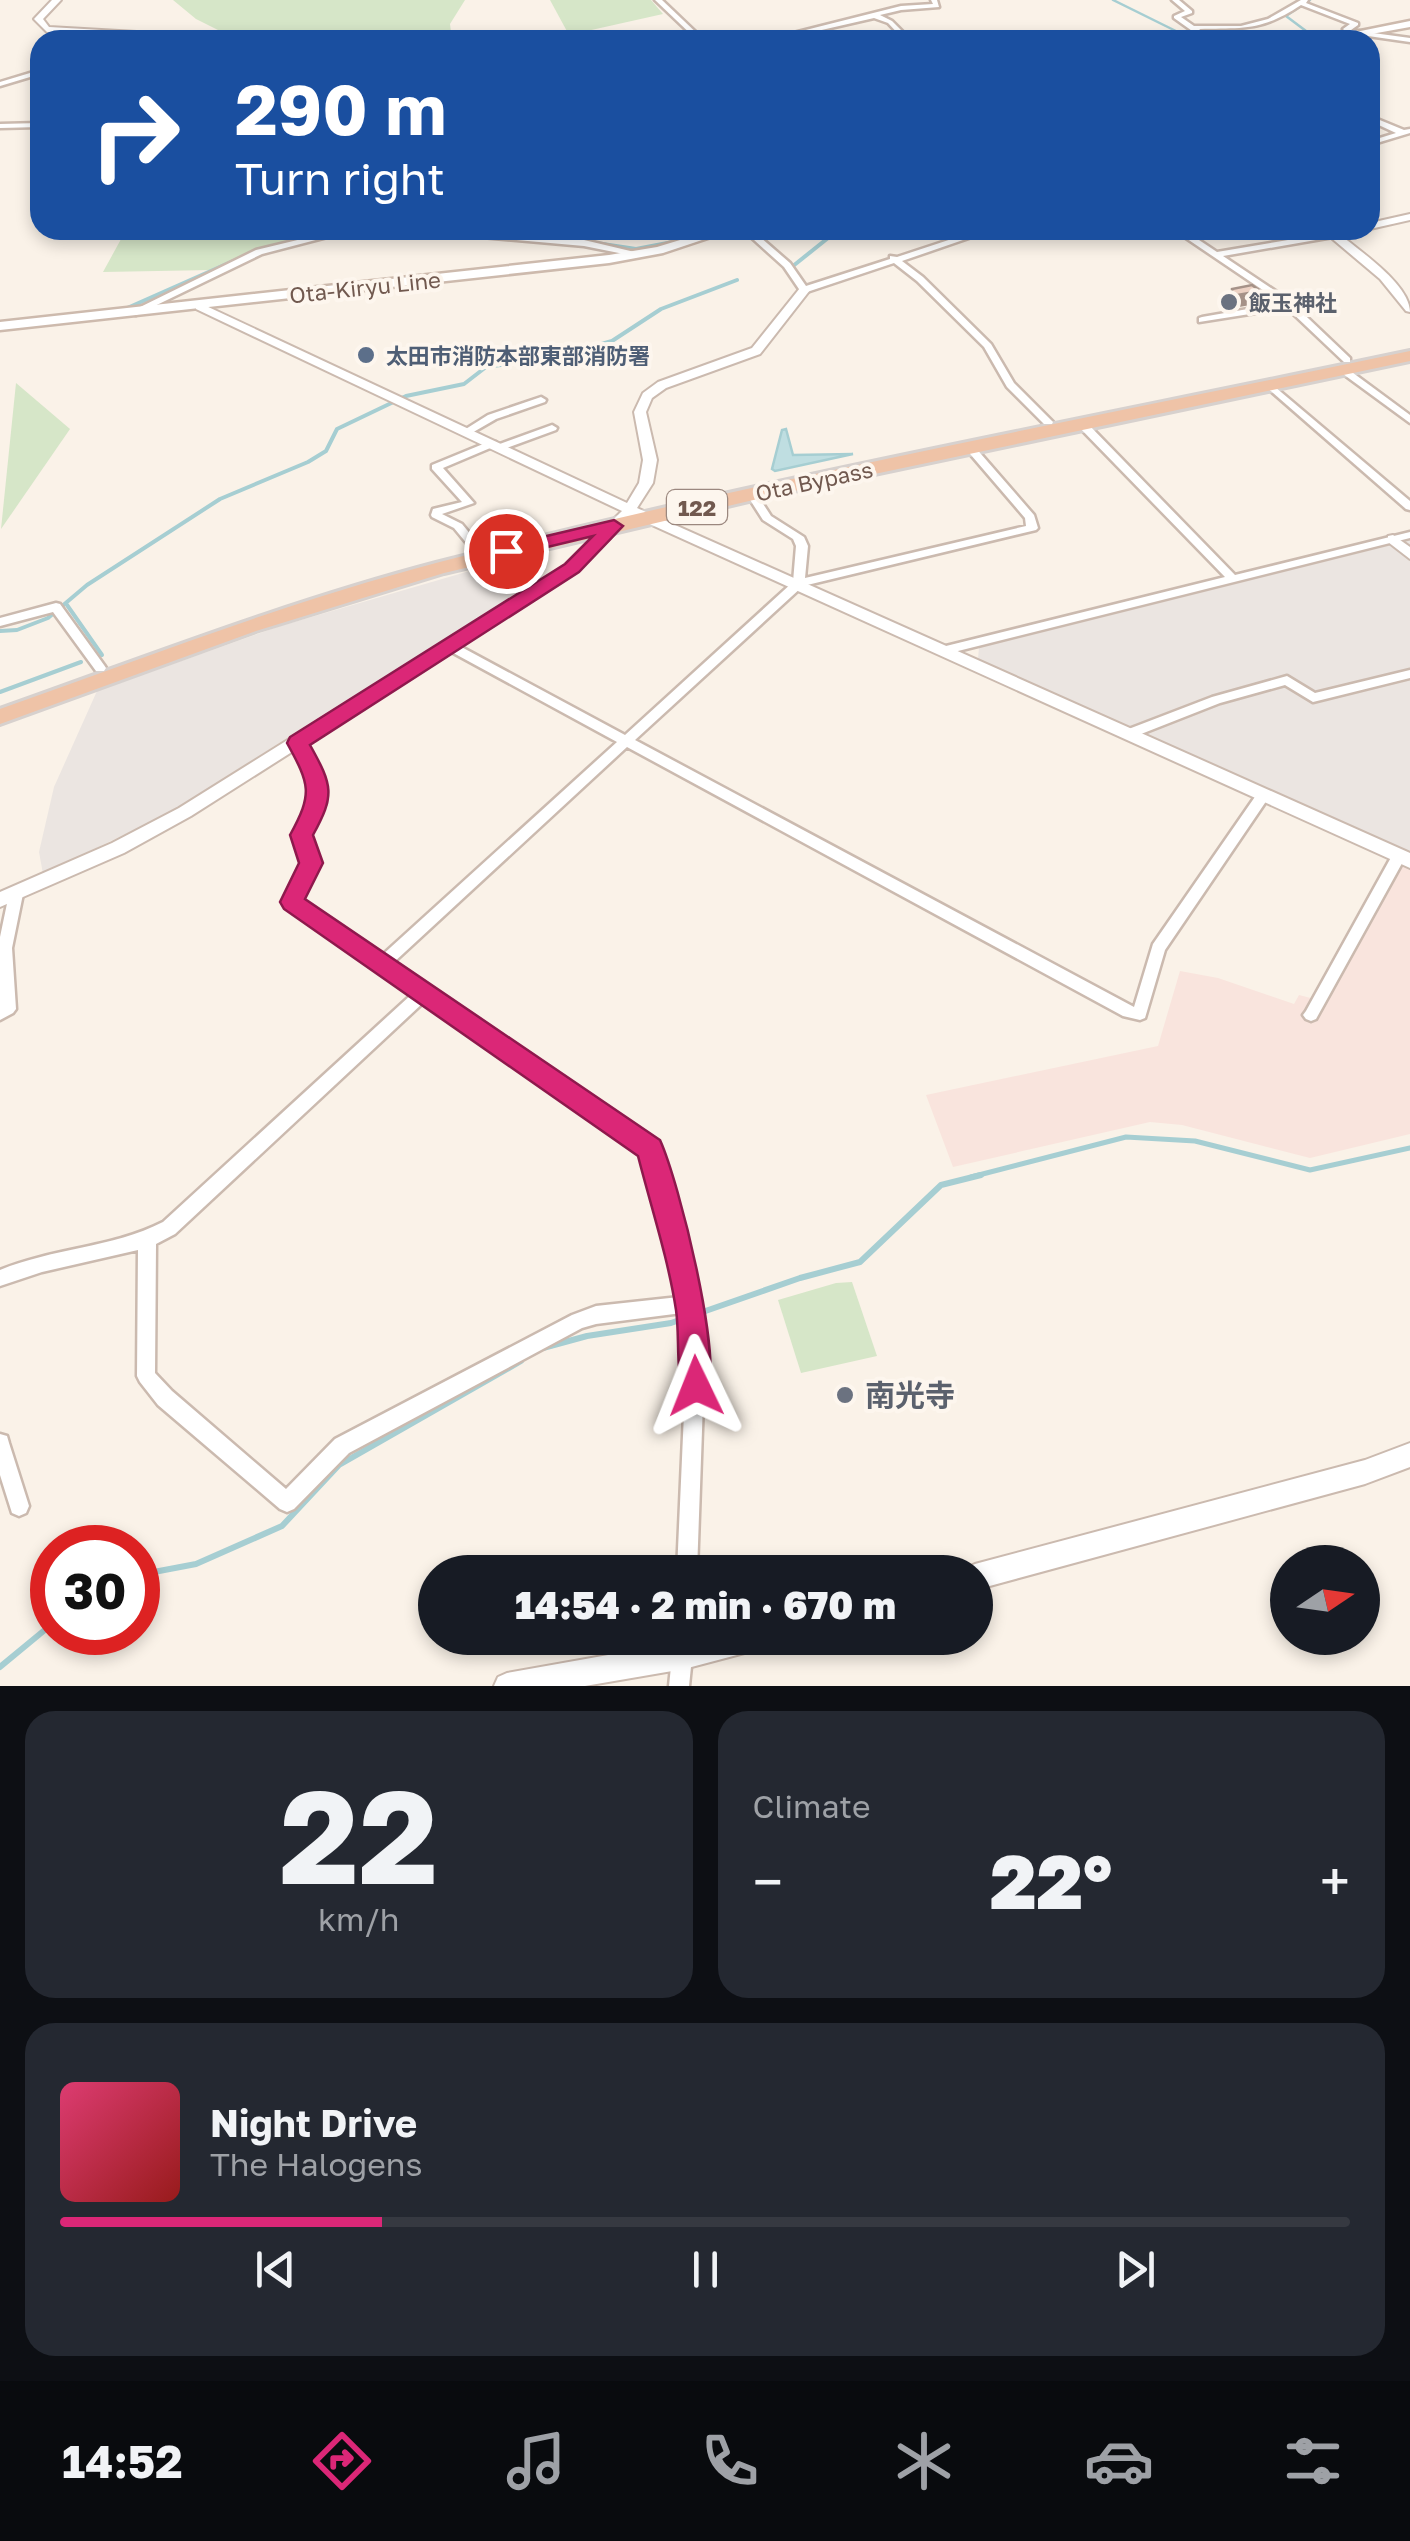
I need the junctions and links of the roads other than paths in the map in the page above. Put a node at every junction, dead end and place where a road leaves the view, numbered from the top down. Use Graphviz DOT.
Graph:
graph roads {
  1 [pos="56,0"];
  2 [pos="658,0"];
  3 [pos="934,0"];
  4 [pos="1175,0"];
  5 [pos="1303,3"];
  6 [pos="874,16"];
  7 [pos="1410,24"];
  8 [pos="1192,28"];
  9 [pos="68,30"];
  10 [pos="690,30"];
  11 [pos="813,30"];
  12 [pos="898,30"];
  13 [pos="1195,30"];
  14 [pos="1348,30"];
  15 [pos="1378,30"];
  16 [pos="1380,37"];
  17 [pos="1410,40"];
  18 [pos="30,75"];
  19 [pos="0,84"];
  20 [pos="1380,122"];
  21 [pos="0,126"];
  22 [pos="30,126"];
  23 [pos="1406,132"];
  24 [pos="1380,140"];
  25 [pos="1410,217"];
  26 [pos="1380,224"];
  27 [pos="309,240"];
  28 [pos="550,240"];
  29 [pos="690,240"];
  30 [pos="758,240"];
  31 [pos="954,240"];
  32 [pos="1192,240"];
  33 [pos="1290,240"];
  34 [pos="1340,240"];
  35 [pos="639,254"];
  36 [pos="1214,255"];
  37 [pos="893,258"];
  38 [pos="804,290"];
  39 [pos="1289,305"];
  40 [pos="200,307"];
  41 [pos="1410,309"];
  42 [pos="133,313"];
  43 [pos="1202,320"];
  44 [pos="0,326"];
  45 [pos="1407,356"];
  46 [pos="1345,364"];
  47 [pos="1268,384"];
  48 [pos="541,400"];
  49 [pos="1410,420"];
  50 [pos="1048,422"];
  51 [pos="1082,424"];
  52 [pos="552,428"];
  53 [pos="466,432"];
  54 [pos="496,446"];
  55 [pos="970,448"];
  56 [pos="752,495"];
  57 [pos="1404,496"];
  58 [pos="1410,507"];
  59 [pos="631,515"];
  60 [pos="1410,535"];
  61 [pos="1393,539"];
  62 [pos="477,549"];
  63 [pos="1410,554"];
  64 [pos="1233,579"];
  65 [pos="799,584"];
  66 [pos="0,622"];
  67 [pos="450,646"];
  68 [pos="946,650"];
  69 [pos="100,668"];
  70 [pos="1410,674"];
  71 [pos="0,704"];
  72 [pos="0,717"];
  73 [pos="1131,733"];
  74 [pos="626,742"];
  75 [pos="298,743"];
  76 [pos="1264,794"];
  77 [pos="1404,858"];
  78 [pos="8,897"];
  79 [pos="382,964"];
  80 [pos="424,994"];
  81 [pos="0,1014"];
  82 [pos="1311,1015"];
  83 [pos="147,1242"];
  84 [pos="0,1278"];
  85 [pos="690,1304"];
  86 [pos="0,1443"];
  87 [pos="1410,1455"];
  88 [pos="19,1506"];
  89 [pos="688,1555"];
  90 [pos="993,1573"];
  91 [pos="648,1655"];
  92 [pos="683,1655"];
  93 [pos="507,1686"];
  94 [pos="679,1686"];
  1 -- 9 [label="street"];
  2 -- 10 [label="street"];
  3 -- 6 [label="street"];
  4 -- 8 [label="street"];
  5 -- 8 [label="street"];
  5 -- 14 [label="street"];
  6 -- 11 [label="street"];
  6 -- 12 [label="street"];
  7 -- 15 [label="main road"];
  8 -- 13 [label="street"];
  16 -- 17 [label="street"];
  18 -- 19 [label="street"];
  20 -- 23 [label="street"];
  21 -- 22 [label="street"];
  23 -- 24 [label="street"];
  25 -- 26 [label="street"];
  27 -- 42 [label="street"];
  28 -- 35 [label="street"];
  29 -- 35 [label="main road, Ota-Kiryu Line"];
  30 -- 38 [label="street"];
  31 -- 37 [label="street"];
  32 -- 36 [label="street"];
  33 -- 36 [label="street"];
  34 -- 41 [label="street"];
  35 -- 42 [label="main road, Ota-Kiryu Line"];
  36 -- 39 [label="street"];
  37 -- 38 [label="street"];
  37 -- 50 [label="street"];
  38 -- 59 [label="street"];
  39 -- 43 [label="street"];
  39 -- 46 [label="street"];
  40 -- 53 [label="street"];
  42 -- 44 [label="main road, Ota-Kiryu Line"];
  45 -- 46 [label="highway, Ota Bypass / 122"];
  46 -- 47 [label="highway, Ota Bypass / 122"];
  46 -- 49 [label="street"];
  46 -- 50 [label="highway, Ota Bypass / 122"];
  47 -- 51 [label="highway, Ota Bypass / 122"];
  47 -- 57 [label="street"];
  48 -- 53 [label="street"];
  50 -- 59 [label="highway, Ota Bypass / 122"];
  51 -- 55 [label="highway, Ota Bypass / 122"];
  51 -- 64 [label="street"];
  52 -- 54 [label="street"];
  53 -- 54 [label="street"];
  54 -- 59 [label="street"];
  54 -- 62 [label="street"];
  55 -- 56 [label="highway, Ota Bypass / 122"];
  55 -- 65 [label="street"];
  56 -- 59 [label="highway, Ota Bypass / 122"];
  56 -- 65 [label="street"];
  57 -- 58 [label="street"];
  59 -- 62 [label="highway, Ota Bypass / 122"];
  59 -- 65 [label="street"];
  59 -- 67 [label="street"];
  59 -- 72 [label="highway, Ota Bypass / 122"];
  60 -- 61 [label="street"];
  61 -- 63 [label="street"];
  61 -- 64 [label="street"];
  62 -- 69 [label="highway, Ota Bypass / 122"];
  64 -- 68 [label="street"];
  65 -- 68 [label="street"];
  65 -- 74 [label="street"];
  66 -- 69 [label="street"];
  67 -- 74 [label="street"];
  67 -- 75 [label="street"];
  68 -- 73 [label="street"];
  69 -- 71 [label="highway, Ota Bypass / 122"];
  70 -- 73 [label="street"];
  73 -- 76 [label="street"];
  74 -- 76 [label="street"];
  74 -- 79 [label="street"];
  75 -- 78 [label="street"];
  75 -- 79 [label="street"];
  76 -- 77 [label="street"];
  77 -- 82 [label="street"];
  78 -- 81 [label="street"];
  79 -- 80 [label="street"];
  80 -- 83 [label="street"];
  80 -- 85 [label="street"];
  83 -- 84 [label="street"];
  83 -- 85 [label="street"];
  85 -- 89 [label="street"];
  86 -- 88 [label="street"];
  87 -- 90 [label="street"];
  91 -- 93 [label="street"];
  92 -- 94 [label="street"];
}
